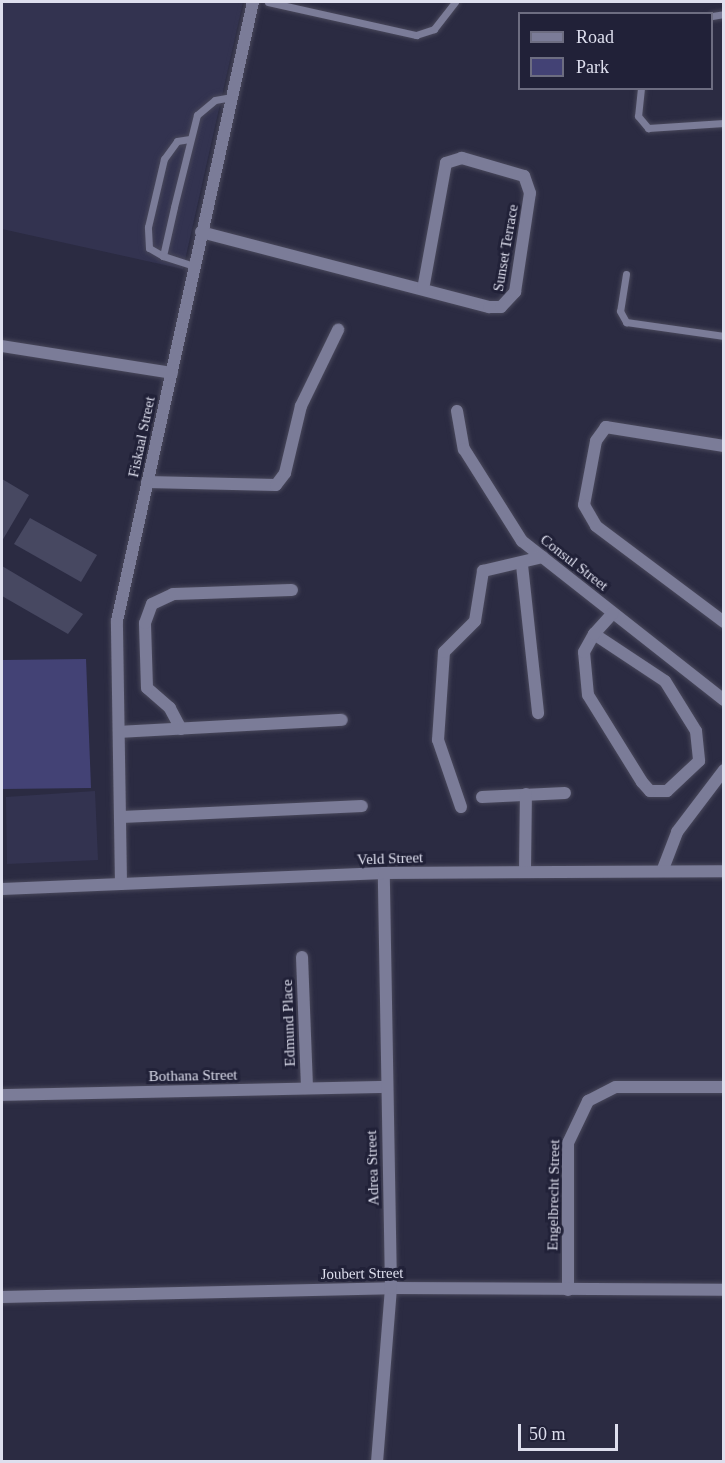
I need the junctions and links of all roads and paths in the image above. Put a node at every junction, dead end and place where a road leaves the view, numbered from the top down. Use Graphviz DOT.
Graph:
graph roads {
  1 [pos="253,2"];
  2 [pos="268,2"];
  3 [pos="455,2"];
  4 [pos="284,3"];
  5 [pos="642,90"];
  6 [pos="232,97"];
  7 [pos="723,123"];
  8 [pos="190,139"];
  9 [pos="201,232"];
  10 [pos="163,256"];
  11 [pos="194,266"];
  12 [pos="626,273"];
  13 [pos="423,289"];
  14 [pos="338,330"];
  15 [pos="723,336"];
  16 [pos="2,346"];
  17 [pos="172,373"];
  18 [pos="457,411"];
  19 [pos="723,446"];
  20 [pos="147,482"];
  21 [pos="542,557"];
  22 [pos="522,565"];
  23 [pos="292,590"];
  24 [pos="613,613"];
  25 [pos="723,622"];
  26 [pos="594,634"];
  27 [pos="723,700"];
  28 [pos="538,713"];
  29 [pos="342,720"];
  30 [pos="181,729"];
  31 [pos="119,732"];
  32 [pos="723,770"];
  33 [pos="565,793"];
  34 [pos="526,794"];
  35 [pos="482,796"];
  36 [pos="362,806"];
  37 [pos="461,807"];
  38 [pos="122,817"];
  39 [pos="663,869"];
  40 [pos="525,871"];
  41 [pos="723,871"];
  42 [pos="384,873"];
  43 [pos="121,884"];
  44 [pos="2,889"];
  45 [pos="302,957"];
  46 [pos="386,1087"];
  47 [pos="723,1087"];
  48 [pos="307,1088"];
  49 [pos="2,1095"];
  50 [pos="391,1288"];
  51 [pos="568,1290"];
  52 [pos="723,1290"];
  53 [pos="2,1297"];
  54 [pos="377,1461"];
  1 -- 6 [label="street, Fiskaal Street"];
  2 -- 4 [label="lane"];
  3 -- 4 [label="lane"];
  5 -- 7 [label="lane"];
  6 -- 8 [label="lane"];
  6 -- 9 [label="street, Fiskaal Street"];
  8 -- 10 [label="lane"];
  8 -- 10 [label="lane"];
  9 -- 11 [label="street, Fiskaal Street"];
  9 -- 13 [label="street, Sunset Terrace"];
  10 -- 11 [label="lane"];
  11 -- 17 [label="street, Fiskaal Street"];
  12 -- 15 [label="lane"];
  13 -- 13 [label="street, Sunset Terrace"];
  14 -- 20 [label="street"];
  16 -- 17 [label="street"];
  17 -- 20 [label="street, Fiskaal Street"];
  18 -- 21 [label="street, Consul Street"];
  19 -- 25 [label="street"];
  20 -- 31 [label="street, Fiskaal Street"];
  21 -- 22 [label="street"];
  21 -- 24 [label="street, Consul Street"];
  22 -- 28 [label="street"];
  22 -- 37 [label="street"];
  23 -- 30 [label="street"];
  24 -- 26 [label="street"];
  24 -- 27 [label="street, Consul Street"];
  26 -- 26 [label="street"];
  29 -- 30 [label="street"];
  30 -- 31 [label="street"];
  31 -- 38 [label="street, Fiskaal Street"];
  32 -- 39 [label="street"];
  33 -- 34 [label="street"];
  34 -- 35 [label="street"];
  34 -- 40 [label="street"];
  36 -- 38 [label="street"];
  38 -- 43 [label="street, Fiskaal Street"];
  39 -- 40 [label="street, Veld Street"];
  39 -- 41 [label="street, Veld Street"];
  40 -- 42 [label="street, Veld Street"];
  42 -- 43 [label="street, Veld Street"];
  42 -- 46 [label="street, Adrea Street"];
  43 -- 44 [label="street, Veld Street"];
  45 -- 48 [label="street, Edmund Place"];
  46 -- 48 [label="street, Bothana Street"];
  46 -- 50 [label="street, Adrea Street"];
  47 -- 51 [label="street, Engelbrecht Street"];
  48 -- 49 [label="street, Bothana Street"];
  50 -- 51 [label="street, Joubert Street"];
  50 -- 53 [label="street, Joubert Street"];
  50 -- 54 [label="street, Adrea Street"];
  51 -- 52 [label="street, Joubert Street"];
}
